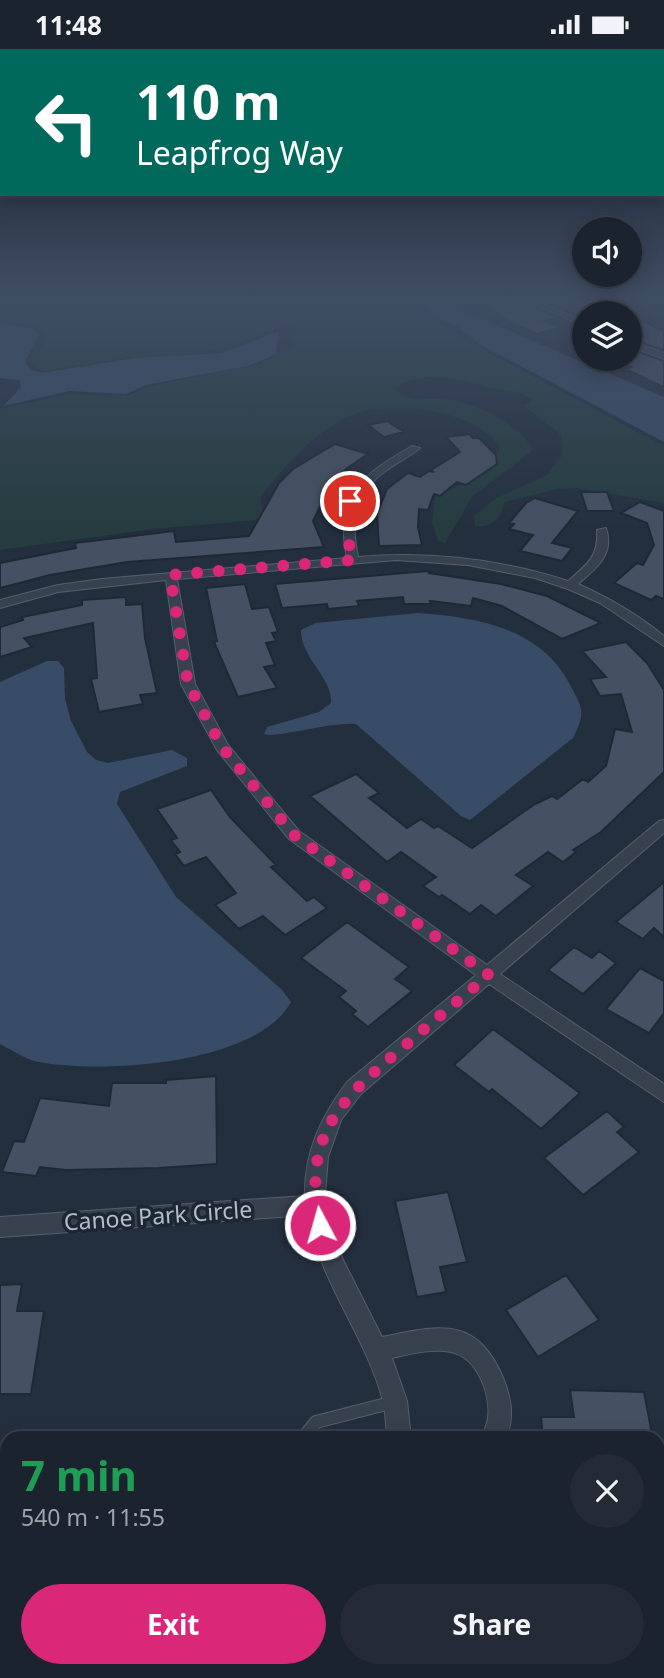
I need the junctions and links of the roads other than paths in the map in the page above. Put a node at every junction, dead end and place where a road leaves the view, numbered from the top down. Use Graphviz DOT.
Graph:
graph roads {
  1 [pos="415,448"];
  2 [pos="602,530"];
  3 [pos="354,560"];
  4 [pos="170,575"];
  5 [pos="570,585"];
  6 [pos="0,604"];
  7 [pos="664,642"];
  8 [pos="664,825"];
  9 [pos="489,975"];
  10 [pos="664,1094"];
  11 [pos="316,1205"];
  12 [pos="0,1227"];
  13 [pos="376,1350"];
  14 [pos="396,1402"];
  15 [pos="309,1431"];
  16 [pos="398,1431"];
  17 [pos="496,1431"];
  1 -- 3 [label="street"];
  2 -- 5 [label="street"];
  3 -- 4 [label="street"];
  3 -- 5 [label="street"];
  4 -- 6 [label="street"];
  4 -- 9 [label="street"];
  5 -- 7 [label="street"];
  8 -- 9 [label="street"];
  9 -- 10 [label="street"];
  9 -- 11 [label="street"];
  11 -- 12 [label="street, Canoe Park Circle"];
  11 -- 13 [label="street"];
  13 -- 14 [label="street"];
  13 -- 17 [label="street"];
  14 -- 15 [label="lane"];
  14 -- 16 [label="street"];
}
